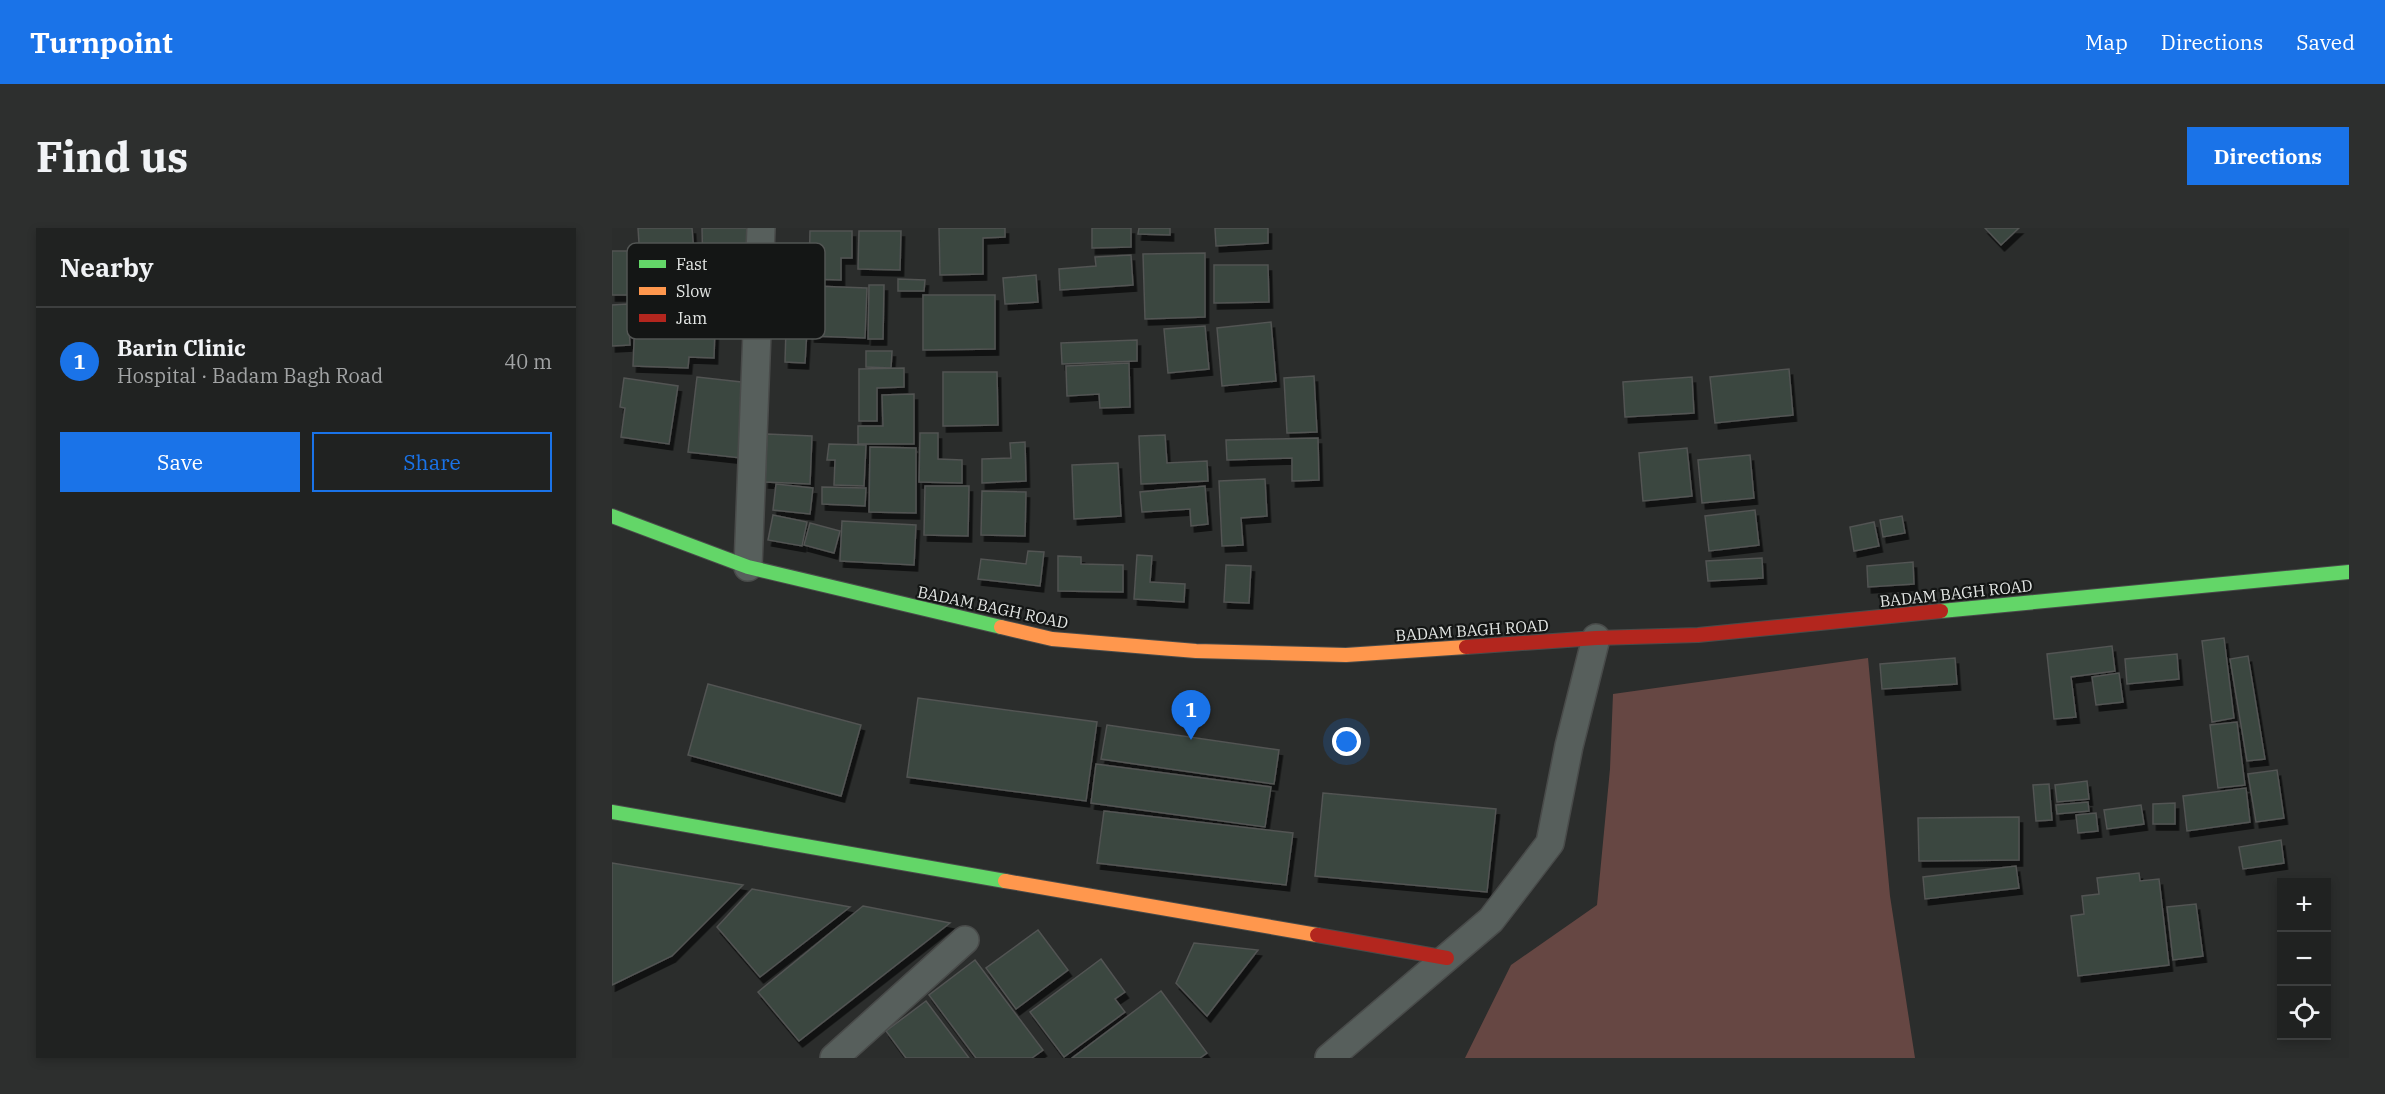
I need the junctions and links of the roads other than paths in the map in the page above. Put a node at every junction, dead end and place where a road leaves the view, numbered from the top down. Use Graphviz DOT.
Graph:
graph roads {
  1 [pos="761,228"];
  2 [pos="760,243"];
  3 [pos="757,339"];
  4 [pos="612,516"];
  5 [pos="748,567"];
  6 [pos="2349,572"];
  7 [pos="1596,638"];
  8 [pos="612,812"];
  9 [pos="965,940"];
  10 [pos="1447,958"];
  11 [pos="834,1058"];
  12 [pos="1329,1058"];
  1 -- 2 [label="street"];
  3 -- 5 [label="street"];
  4 -- 5 [label="main road, BADAM BAGH ROAD"];
  5 -- 7 [label="main road, BADAM BAGH ROAD"];
  6 -- 7 [label="main road, BADAM BAGH ROAD"];
  7 -- 10 [label="street"];
  8 -- 10 [label="main road"];
  9 -- 11 [label="street"];
  10 -- 12 [label="street"];
}
